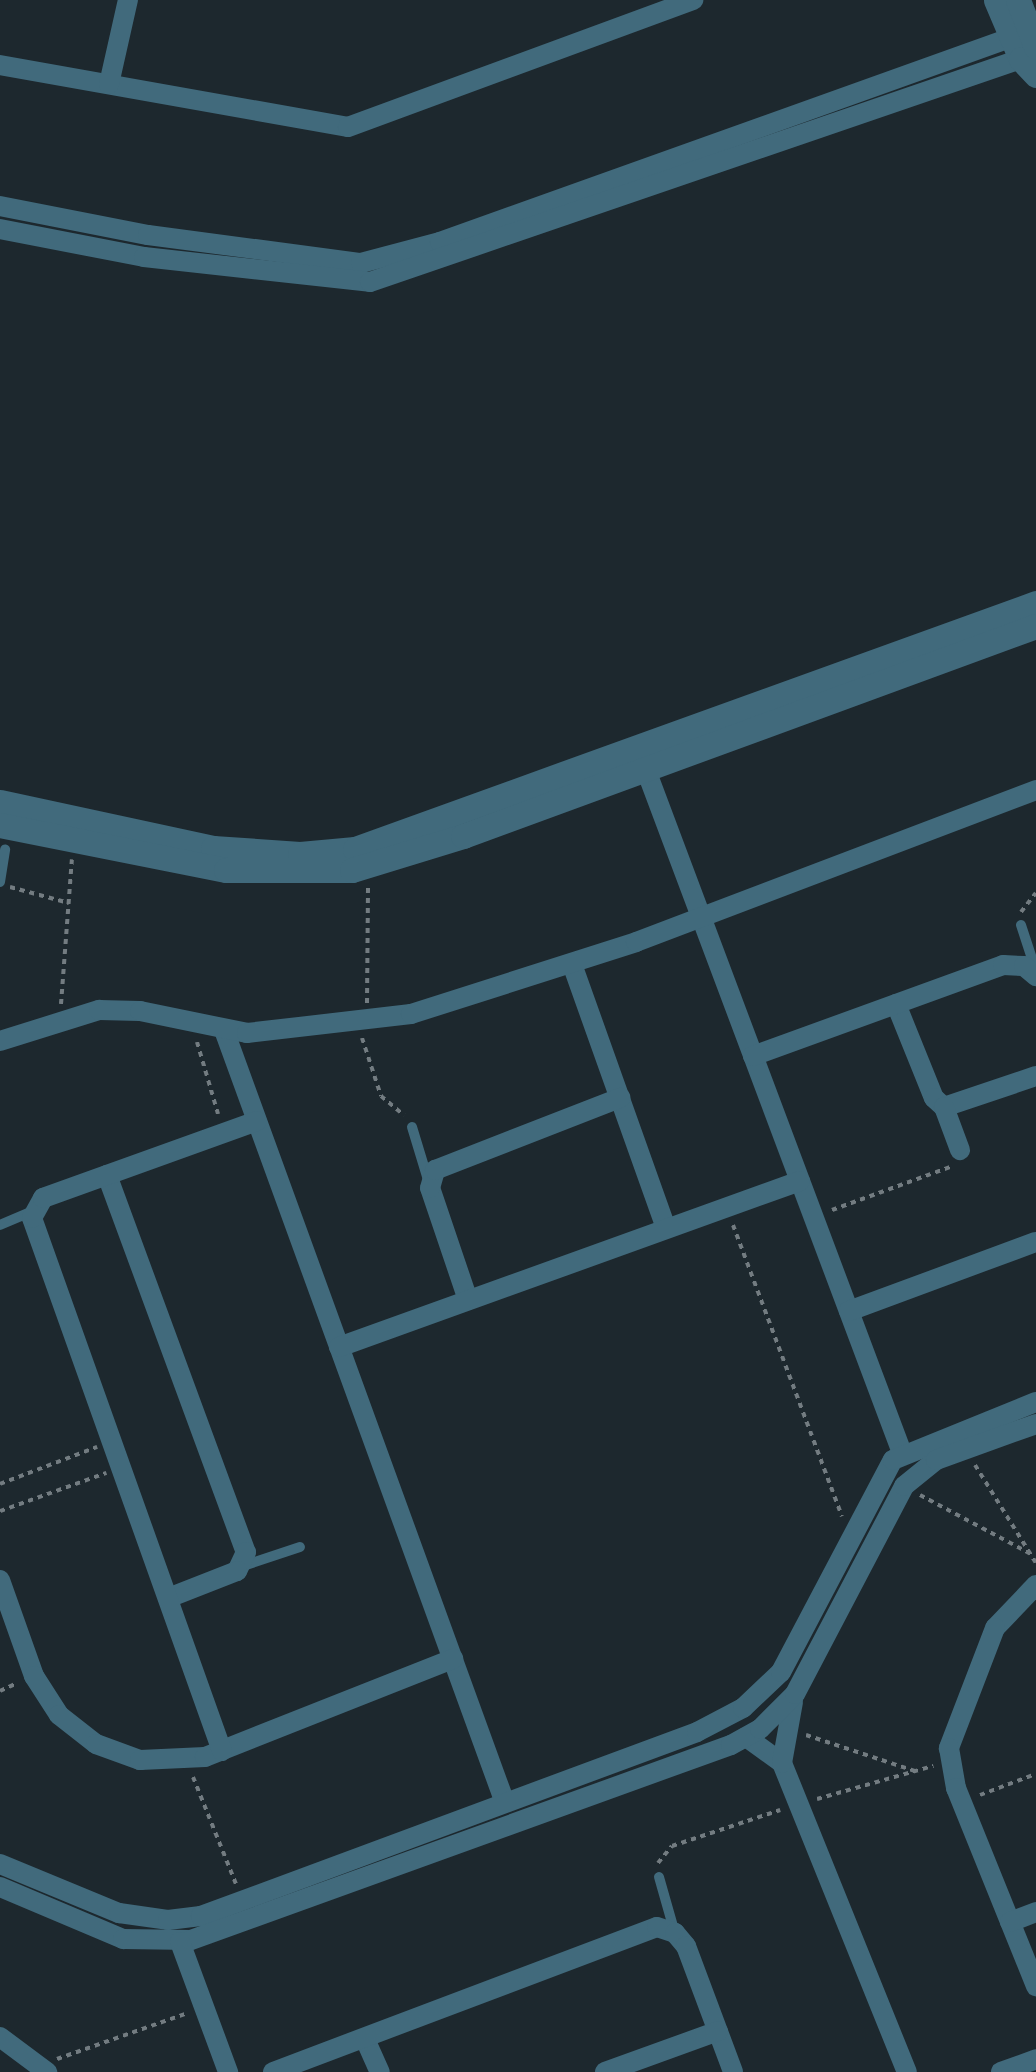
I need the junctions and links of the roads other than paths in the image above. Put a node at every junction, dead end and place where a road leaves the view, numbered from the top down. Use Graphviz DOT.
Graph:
graph roads {
  1 [pos="128,0"];
  2 [pos="693,0"];
  3 [pos="996,0"];
  4 [pos="1018,0"];
  5 [pos="1029,47"];
  6 [pos="0,66"];
  7 [pos="110,84"];
  8 [pos="0,206"];
  9 [pos="0,229"];
  10 [pos="148,235"];
  11 [pos="144,257"];
  12 [pos="1036,603"];
  13 [pos="1036,626"];
  14 [pos="646,770"];
  15 [pos="1036,790"];
  16 [pos="0,802"];
  17 [pos="458,826"];
  18 [pos="2,837"];
  19 [pos="0,884"];
  20 [pos="700,913"];
  21 [pos="1020,925"];
  22 [pos="572,964"];
  23 [pos="1036,973"];
  24 [pos="896,1004"];
  25 [pos="224,1030"];
  26 [pos="0,1041"];
  27 [pos="753,1056"];
  28 [pos="1036,1076"];
  29 [pos="620,1098"];
  30 [pos="944,1108"];
  31 [pos="257,1121"];
  32 [pos="412,1127"];
  33 [pos="960,1150"];
  34 [pos="108,1175"];
  35 [pos="800,1181"];
  36 [pos="430,1188"];
  37 [pos="34,1210"];
  38 [pos="0,1225"];
  39 [pos="666,1228"];
  40 [pos="1036,1242"];
  41 [pos="468,1300"];
  42 [pos="849,1311"];
  43 [pos="339,1347"];
  44 [pos="1036,1402"];
  45 [pos="1036,1424"];
  46 [pos="902,1453"];
  47 [pos="300,1547"];
  48 [pos="242,1566"];
  49 [pos="0,1580"];
  50 [pos="1036,1585"];
  51 [pos="168,1598"];
  52 [pos="832,1602"];
  53 [pos="453,1659"];
  54 [pos="795,1694"];
  55 [pos="746,1737"];
  56 [pos="222,1750"];
  57 [pos="782,1764"];
  58 [pos="505,1803"];
  59 [pos="0,1864"];
  60 [pos="659,1877"];
  61 [pos="325,1884"];
  62 [pos="0,1887"];
  63 [pos="1036,1912"];
  64 [pos="1010,1922"];
  65 [pos="675,1932"];
  66 [pos="180,1942"];
  67 [pos="1036,1986"];
  68 [pos="718,2031"];
  69 [pos="0,2037"];
  70 [pos="365,2039"];
  71 [pos="1036,2059"];
  72 [pos="44,2069"];
  73 [pos="228,2072"];
  74 [pos="273,2072"];
  75 [pos="380,2072"];
  76 [pos="605,2072"];
  77 [pos="733,2072"];
  78 [pos="907,2072"];
  79 [pos="1001,2072"];
  1 -- 7 [label="street"];
  2 -- 7 [label="street"];
  3 -- 5 [label="street"];
  4 -- 5 [label="street"];
  5 -- 10 [label="street"];
  5 -- 11 [label="street"];
  6 -- 7 [label="street"];
  8 -- 10 [label="street"];
  9 -- 11 [label="street"];
  10 -- 11 [label="street"];
  12 -- 17 [label="street"];
  13 -- 14 [label="street"];
  14 -- 17 [label="street"];
  14 -- 20 [label="street"];
  15 -- 20 [label="street"];
  16 -- 17 [label="street"];
  17 -- 18 [label="street"];
  18 -- 19 [label="lane"];
  20 -- 22 [label="street"];
  20 -- 27 [label="street"];
  21 -- 23 [label="lane"];
  22 -- 25 [label="street"];
  22 -- 29 [label="street"];
  23 -- 24 [label="street"];
  24 -- 27 [label="street"];
  24 -- 30 [label="street"];
  25 -- 26 [label="street"];
  25 -- 31 [label="street"];
  27 -- 35 [label="street"];
  28 -- 30 [label="street"];
  29 -- 36 [label="street"];
  29 -- 39 [label="street"];
  30 -- 33 [label="street"];
  31 -- 34 [label="street"];
  31 -- 43 [label="street"];
  32 -- 36 [label="lane"];
  34 -- 37 [label="street"];
  34 -- 48 [label="street"];
  35 -- 39 [label="street"];
  35 -- 42 [label="street"];
  36 -- 41 [label="street"];
  37 -- 38 [label="lane"];
  37 -- 51 [label="street"];
  39 -- 41 [label="street"];
  40 -- 42 [label="street"];
  41 -- 43 [label="street"];
  42 -- 46 [label="street"];
  43 -- 53 [label="street"];
  44 -- 46 [label="street"];
  45 -- 52 [label="street"];
  46 -- 52 [label="street"];
  47 -- 48 [label="lane"];
  48 -- 51 [label="street"];
  49 -- 56 [label="street"];
  50 -- 64 [label="street"];
  51 -- 56 [label="street"];
  52 -- 54 [label="street"];
  52 -- 58 [label="street"];
  53 -- 56 [label="street"];
  53 -- 58 [label="street"];
  54 -- 55 [label="street"];
  54 -- 57 [label="street"];
  55 -- 57 [label="street"];
  55 -- 61 [label="street"];
  57 -- 78 [label="street"];
  58 -- 61 [label="street"];
  59 -- 61 [label="street"];
  60 -- 65 [label="lane"];
  61 -- 66 [label="street"];
  62 -- 66 [label="street"];
  63 -- 64 [label="street"];
  64 -- 67 [label="street"];
  65 -- 68 [label="street"];
  65 -- 70 [label="street"];
  66 -- 73 [label="street"];
  68 -- 76 [label="street"];
  68 -- 77 [label="street"];
  69 -- 72 [label="street"];
  70 -- 74 [label="street"];
  70 -- 75 [label="street"];
  71 -- 79 [label="street"];
}
